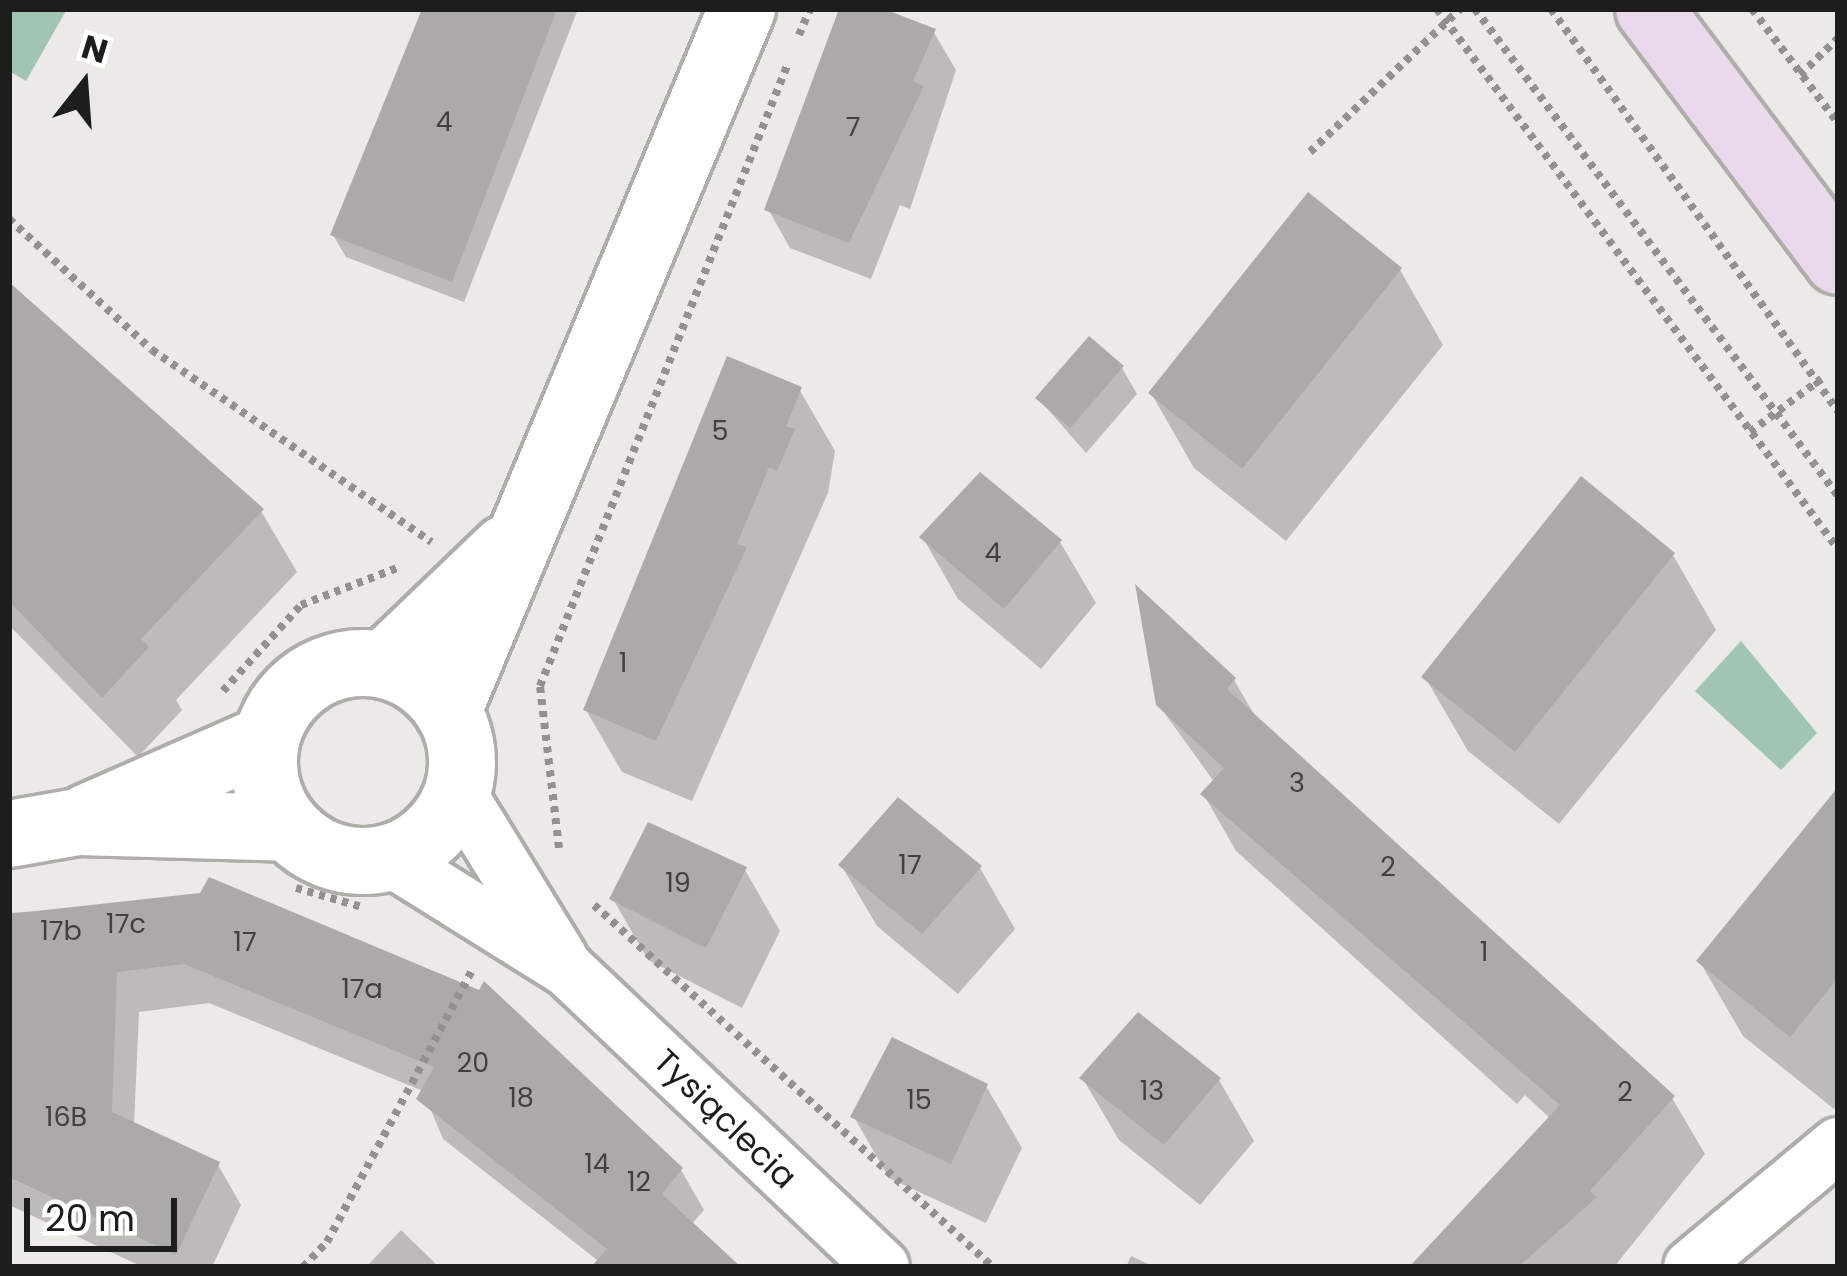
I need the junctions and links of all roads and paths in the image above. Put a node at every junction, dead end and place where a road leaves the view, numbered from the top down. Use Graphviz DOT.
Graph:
graph roads {
  1 [pos="742,9"];
  2 [pos="810,9"];
  3 [pos="1437,9"];
  4 [pos="1460,9"];
  5 [pos="1475,9"];
  6 [pos="1551,9"];
  7 [pos="1649,9"];
  8 [pos="1752,9"];
  9 [pos="1446,21"];
  10 [pos="1838,38"];
  11 [pos="1800,75"];
  12 [pos="1838,123"];
  13 [pos="1310,152"];
  14 [pos="9,219"];
  15 [pos="1838,261"];
  16 [pos="1821,379"];
  17 [pos="1838,411"];
  18 [pos="1775,412"];
  19 [pos="1750,432"];
  20 [pos="1838,496"];
  21 [pos="529,526"];
  22 [pos="453,539"];
  23 [pos="1838,549"];
  24 [pos="442,550"];
  25 [pos="384,665"];
  26 [pos="208,709"];
  27 [pos="448,711"];
  28 [pos="266,739"];
  29 [pos="458,792"];
  30 [pos="78,822"];
  31 [pos="9,834"];
  32 [pos="282,856"];
  33 [pos="563,859"];
  34 [pos="379,884"];
  35 [pos="575,889"];
  36 [pos="459,952"];
  37 [pos="475,964"];
  38 [pos="568,970"];
  39 [pos="494,978"];
  40 [pos="1838,1144"];
  41 [pos="303,1267"];
  42 [pos="882,1267"];
  43 [pos="993,1267"];
  44 [pos="1691,1267"];
  1 -- 21 [label="street"];
  2 -- 33 [label="path"];
  3 -- 9 [label="path"];
  4 -- 9 [label="path"];
  5 -- 18 [label="path"];
  6 -- 16 [label="path"];
  7 -- 15 [label="main road"];
  8 -- 11 [label="path"];
  9 -- 13 [label="path"];
  9 -- 19 [label="path"];
  10 -- 11 [label="path"];
  11 -- 12 [label="path"];
  14 -- 24 [label="path"];
  16 -- 17 [label="path"];
  16 -- 18 [label="path"];
  18 -- 19 [label="path"];
  18 -- 20 [label="path"];
  19 -- 23 [label="path"];
  21 -- 25 [label="street"];
  21 -- 27 [label="street"];
  22 -- 24 [label="path"];
  24 -- 26 [label="path"];
  25 -- 27 [label="street"];
  25 -- 28 [label="street"];
  27 -- 29 [label="street"];
  28 -- 30 [label="street"];
  28 -- 32 [label="street"];
  29 -- 34 [label="street"];
  29 -- 38 [label="street"];
  30 -- 31 [label="street"];
  30 -- 32 [label="street"];
  32 -- 34 [label="path"];
  32 -- 34 [label="street"];
  34 -- 38 [label="street"];
  35 -- 43 [label="path"];
  36 -- 37 [label="path"];
  37 -- 39 [label="path"];
  37 -- 41 [label="path"];
  38 -- 42 [label="street, Tysiąclecia"];
  40 -- 44 [label="street"];
}
